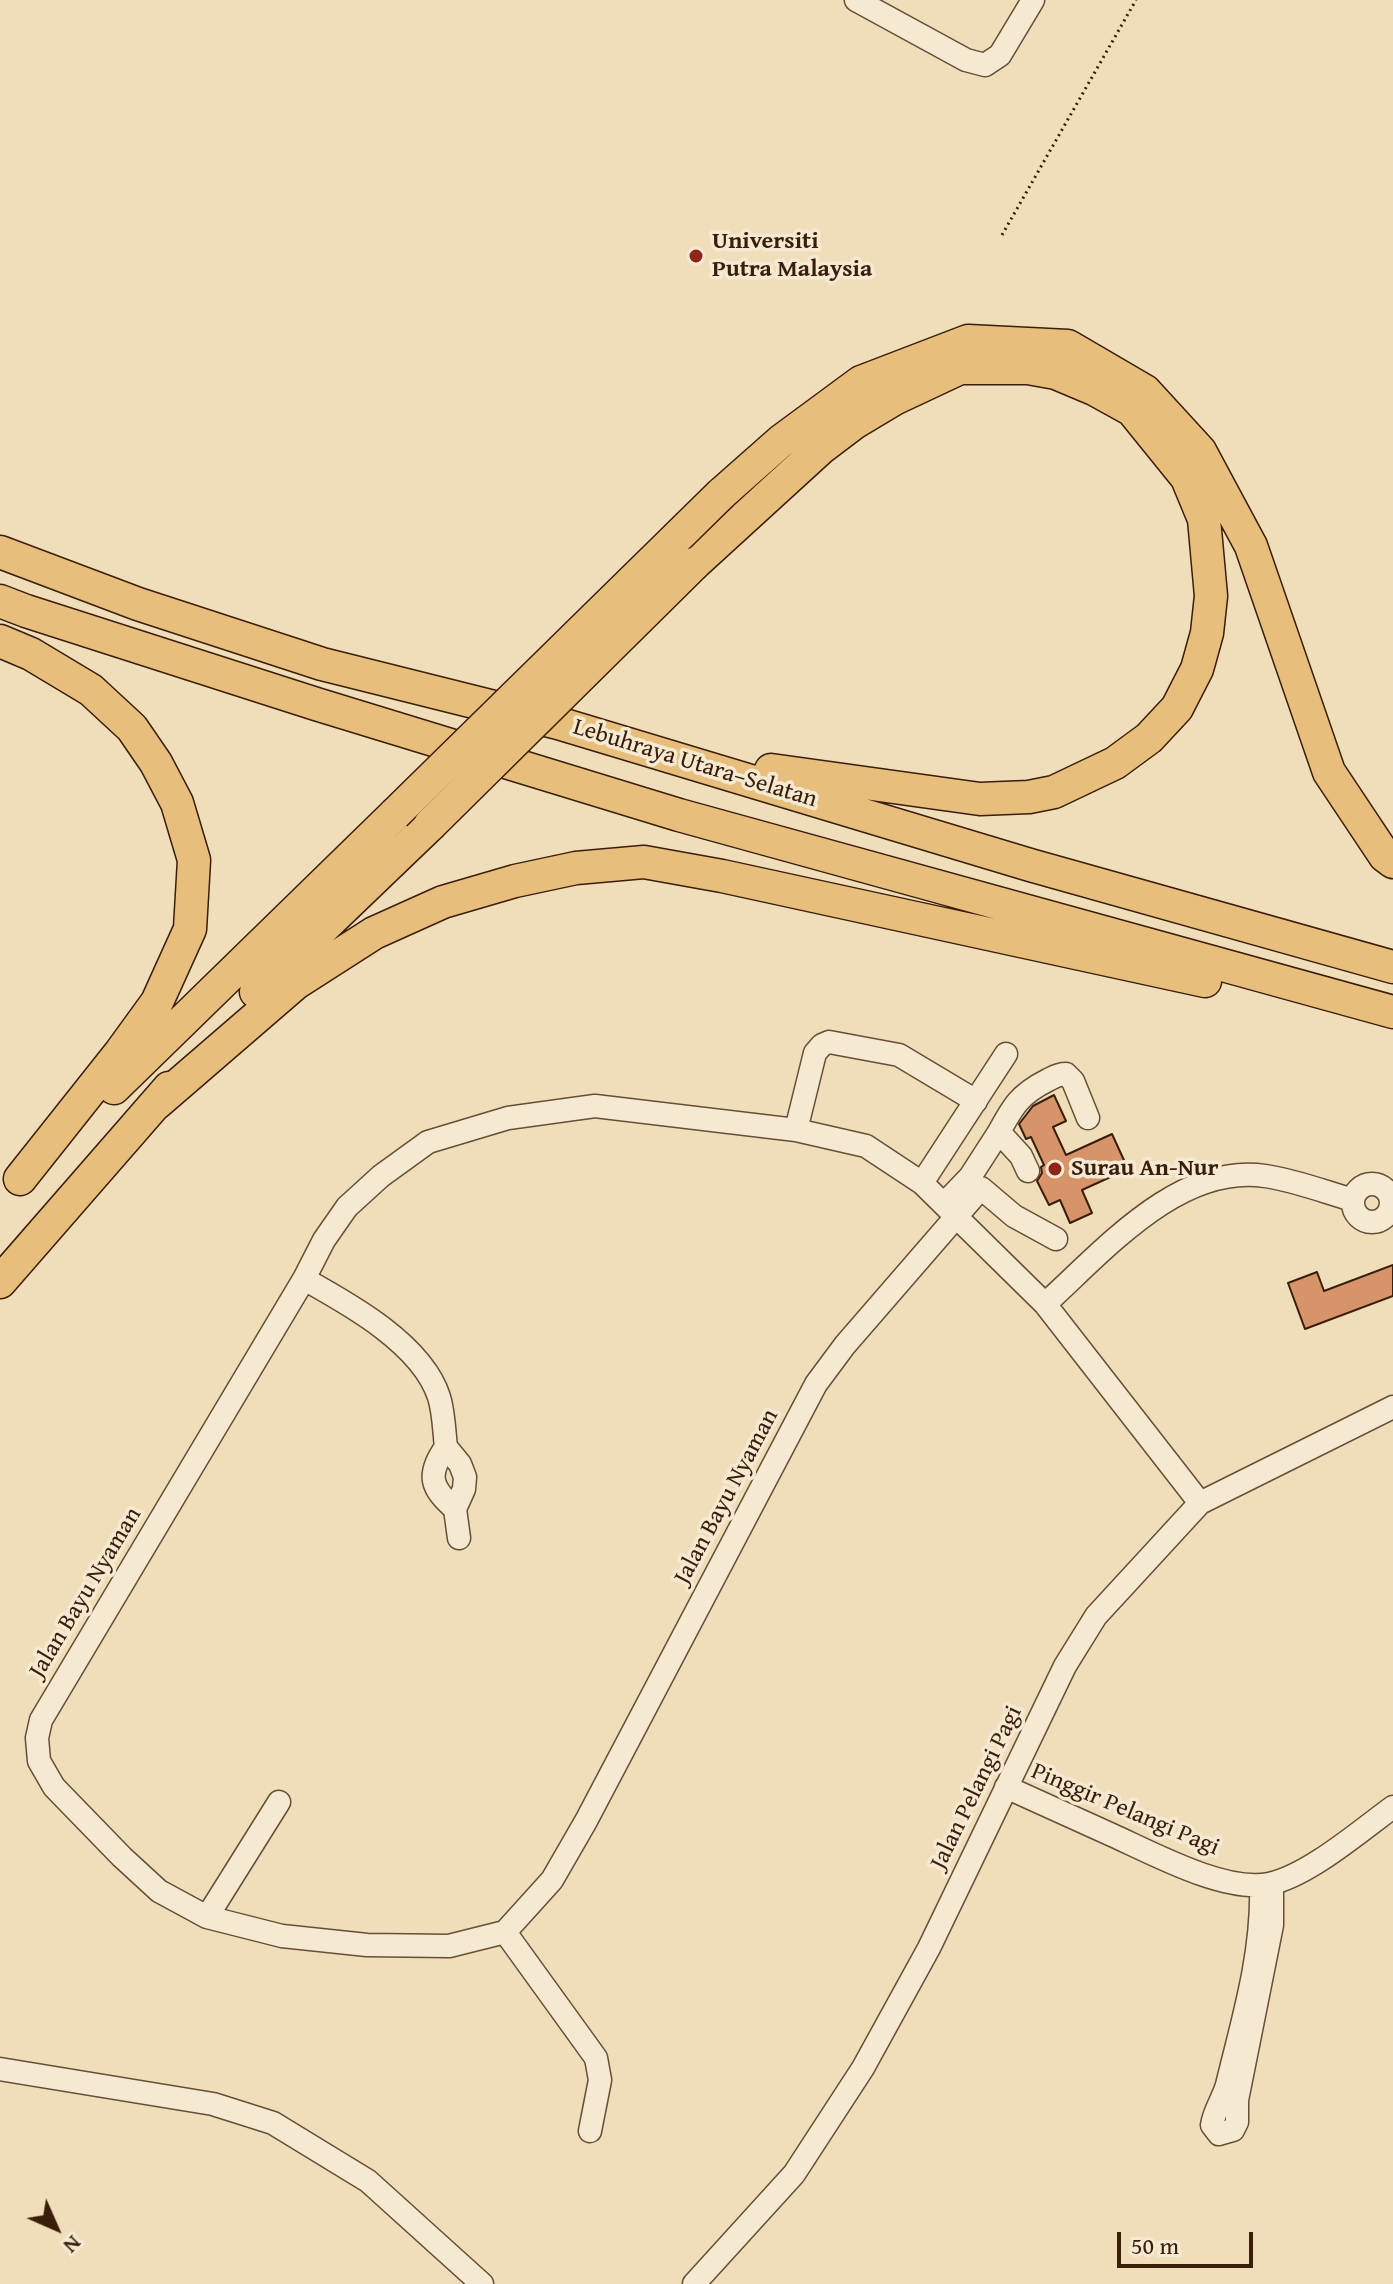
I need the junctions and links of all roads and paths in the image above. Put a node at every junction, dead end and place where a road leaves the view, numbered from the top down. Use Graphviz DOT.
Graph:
graph roads {
  1 [pos="856,0"];
  2 [pos="1033,0"];
  3 [pos="1136,0"];
  4 [pos="1002,235"];
  5 [pos="0,552"];
  6 [pos="0,601"];
  7 [pos="0,641"];
  8 [pos="700,765"];
  9 [pos="1393,862"];
  10 [pos="1393,967"];
  11 [pos="1393,1015"];
  12 [pos="1006,1054"];
  13 [pos="976,1101"];
  14 [pos="157,1103"];
  15 [pos="1088,1118"];
  16 [pos="796,1130"];
  17 [pos="999,1132"];
  18 [pos="1028,1171"];
  19 [pos="922,1183"];
  20 [pos="975,1183"];
  21 [pos="10,1188"];
  22 [pos="1353,1200"];
  23 [pos="950,1210"];
  24 [pos="1056,1239"];
  25 [pos="304,1279"];
  26 [pos="0,1282"];
  27 [pos="1045,1304"];
  28 [pos="1393,1407"];
  29 [pos="1200,1503"];
  30 [pos="459,1538"];
  31 [pos="1006,1787"];
  32 [pos="279,1802"];
  33 [pos="1393,1807"];
  34 [pos="1266,1885"];
  35 [pos="207,1917"];
  36 [pos="505,1932"];
  37 [pos="0,2069"];
  38 [pos="590,2131"];
  39 [pos="482,2284"];
  40 [pos="694,2284"];
  1 -- 2 [label="street"];
  3 -- 4 [label="path"];
  5 -- 8 [label="highway, Lebuhraya Utara–Selatan"];
  6 -- 11 [label="highway, Lebuhraya Utara–Selatan"];
  7 -- 21 [label="highway"];
  8 -- 10 [label="highway, Lebuhraya Utara–Selatan"];
  8 -- 14 [label="highway, bridge"];
  9 -- 21 [label="highway, bridge"];
  11 -- 14 [label="highway"];
  12 -- 13 [label="street"];
  13 -- 16 [label="street"];
  13 -- 19 [label="street"];
  14 -- 26 [label="highway"];
  15 -- 17 [label="street"];
  16 -- 19 [label="street, Jalan Bayu Nyaman"];
  16 -- 25 [label="street, Jalan Bayu Nyaman"];
  17 -- 18 [label="street"];
  17 -- 20 [label="street"];
  19 -- 23 [label="street, Jalan Bayu Nyaman"];
  20 -- 23 [label="street"];
  20 -- 24 [label="street"];
  22 -- 27 [label="street"];
  23 -- 27 [label="street, Jalan Bayu Nyaman"];
  23 -- 36 [label="street, Jalan Bayu Nyaman"];
  25 -- 30 [label="street"];
  25 -- 35 [label="street, Jalan Bayu Nyaman"];
  27 -- 29 [label="street, Jalan Bayu Nyaman"];
  28 -- 29 [label="street, Jalan Pelangi Pagi"];
  29 -- 31 [label="street, Jalan Pelangi Pagi"];
  31 -- 34 [label="street, Pinggir Pelangi Pagi"];
  31 -- 40 [label="street, Jalan Pelangi Pagi"];
  32 -- 35 [label="street"];
  33 -- 34 [label="street"];
  34 -- 34 [label="street"];
  35 -- 36 [label="street, Jalan Bayu Nyaman"];
  36 -- 38 [label="street"];
  37 -- 39 [label="street"];
}
